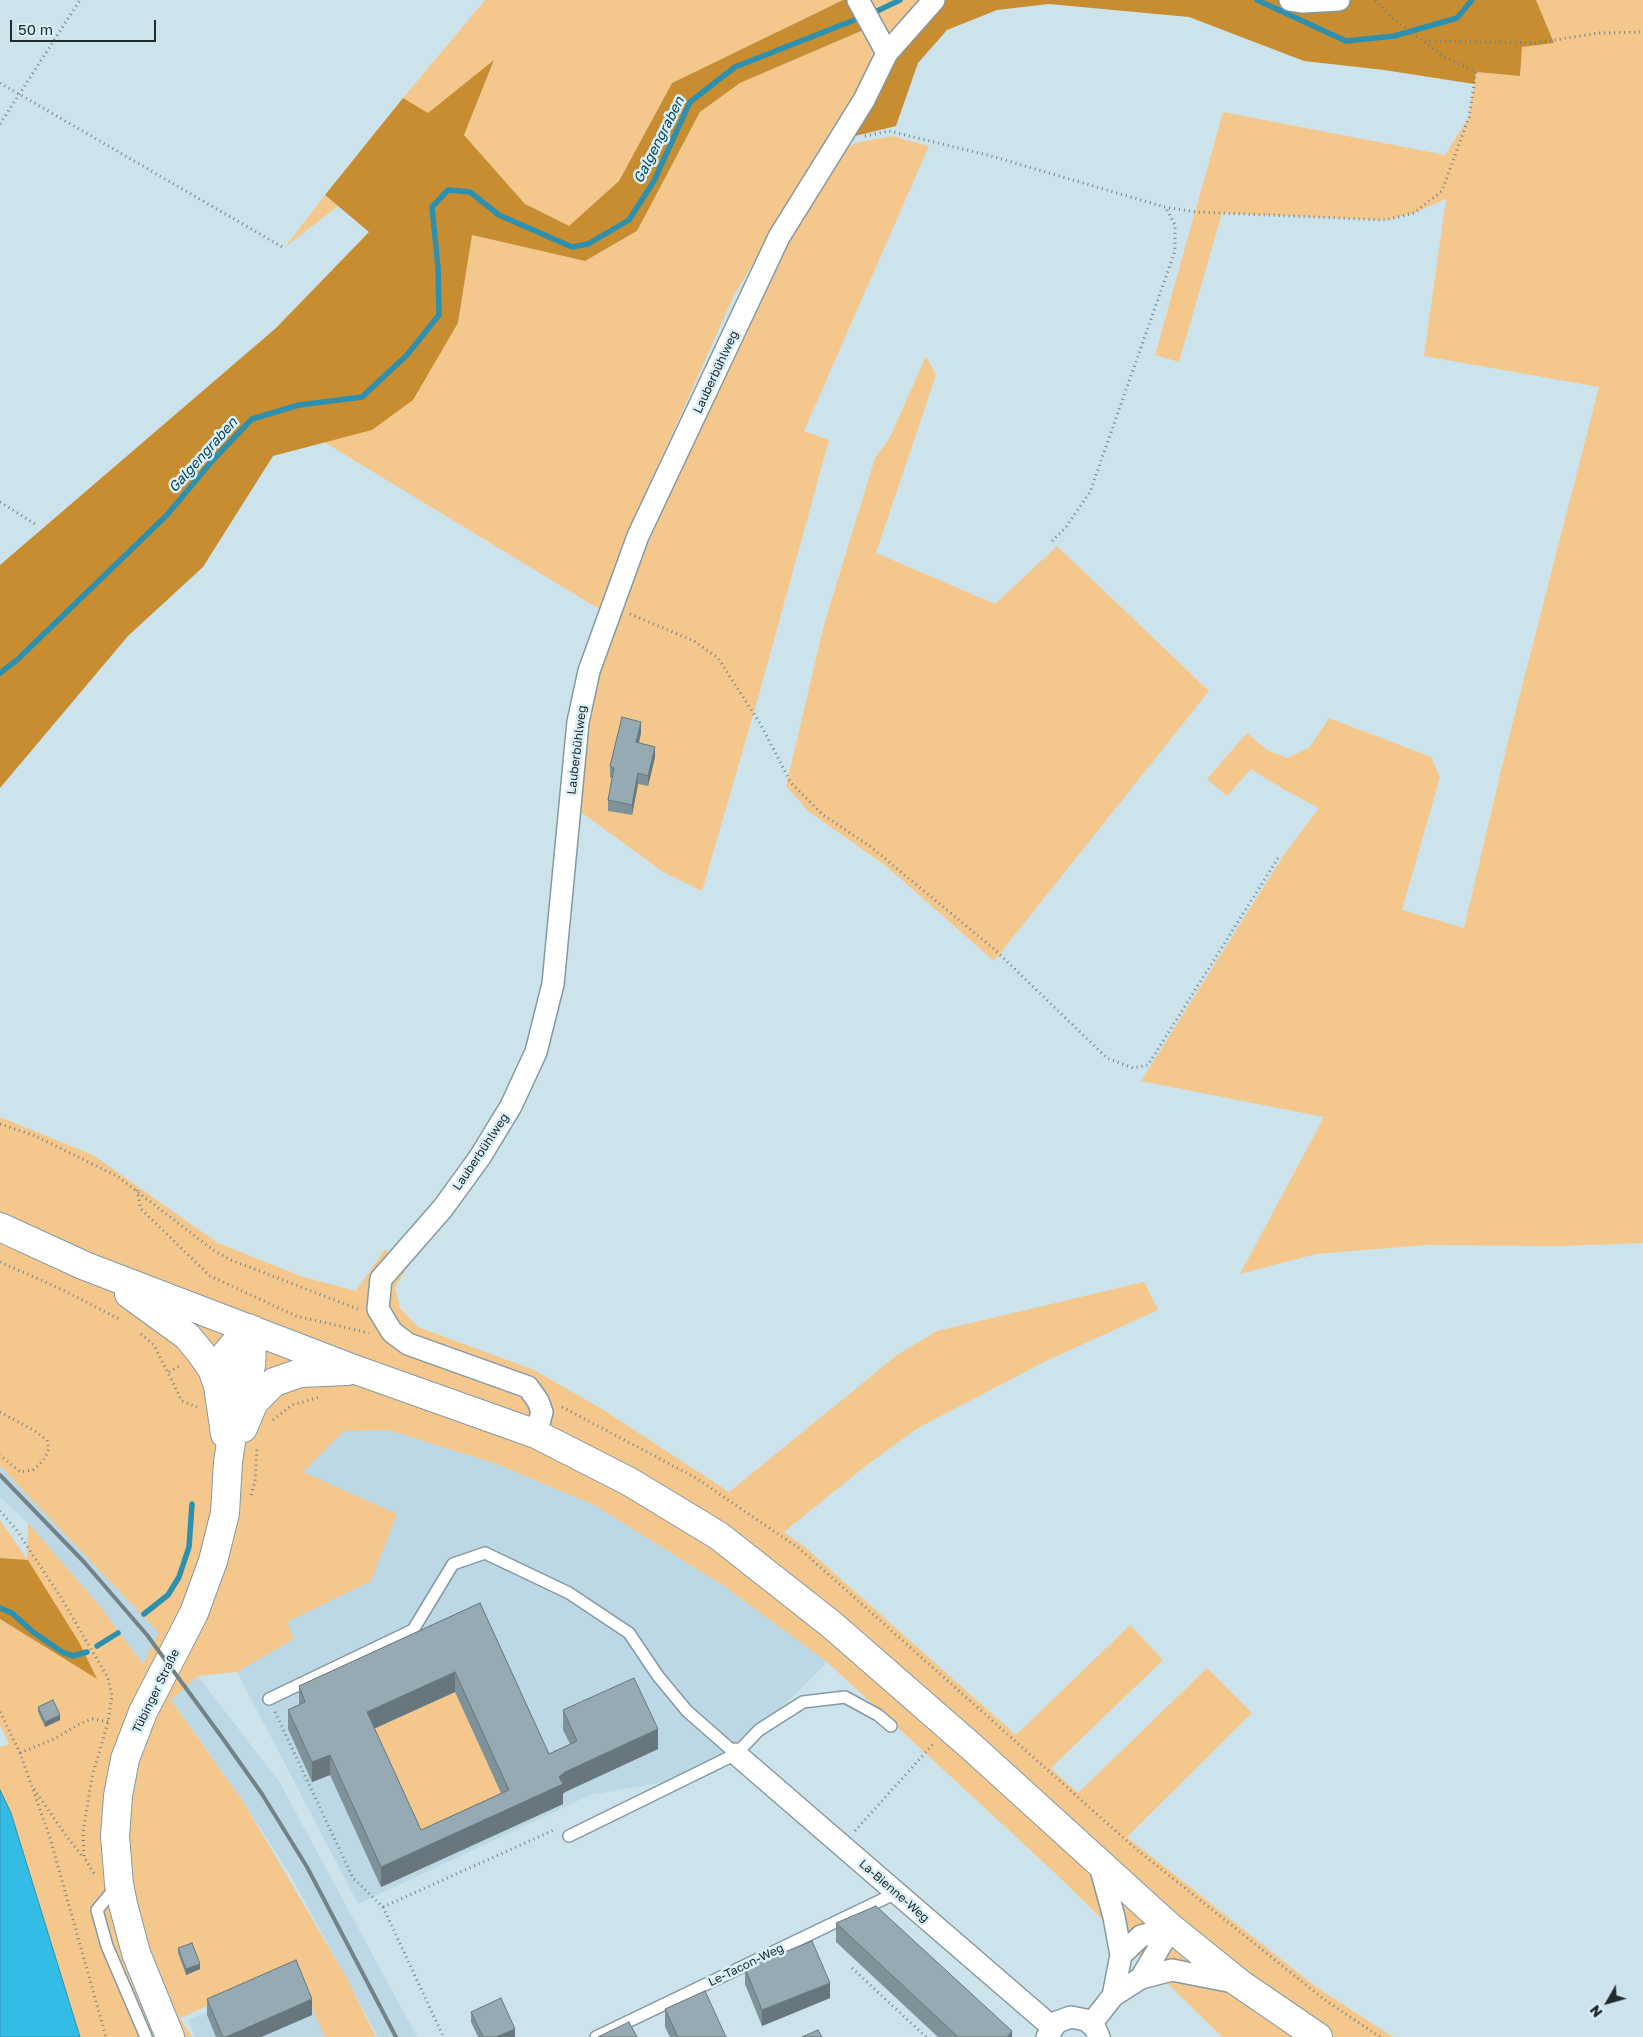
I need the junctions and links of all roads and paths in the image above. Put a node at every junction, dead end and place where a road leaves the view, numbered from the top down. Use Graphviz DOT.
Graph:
graph roads {
  1 [pos="80,0"];
  2 [pos="858,0"];
  3 [pos="1290,0"];
  4 [pos="1339,0"];
  5 [pos="1375,0"];
  6 [pos="930,5"];
  7 [pos="1643,32"];
  8 [pos="1424,41"];
  9 [pos="887,53"];
  10 [pos="0,83"];
  11 [pos="20,94"];
  12 [pos="0,124"];
  13 [pos="863,137"];
  14 [pos="1165,207"];
  15 [pos="284,248"];
  16 [pos="0,502"];
  17 [pos="35,524"];
  18 [pos="1052,541"];
  19 [pos="611,607"];
  20 [pos="1280,855"];
  21 [pos="0,1124"];
  22 [pos="137,1190"];
  23 [pos="0,1227"];
  24 [pos="0,1262"];
  25 [pos="85,1266"];
  26 [pos="378,1309"];
  27 [pos="126,1322"];
  28 [pos="250,1329"];
  29 [pos="392,1332"];
  30 [pos="140,1333"];
  31 [pos="359,1371"];
  32 [pos="218,1386"];
  33 [pos="323,1396"];
  34 [pos="538,1401"];
  35 [pos="0,1412"];
  36 [pos="222,1414"];
  37 [pos="270,1422"];
  38 [pos="536,1434"];
  39 [pos="258,1440"];
  40 [pos="0,1455"];
  41 [pos="228,1462"];
  42 [pos="250,1501"];
  43 [pos="0,1511"];
  44 [pos="269,1698"];
  45 [pos="0,1712"];
  46 [pos="108,1722"];
  47 [pos="891,1726"];
  48 [pos="935,1738"];
  49 [pos="20,1753"];
  50 [pos="736,1754"];
  51 [pos="31,1783"];
  52 [pos="569,1836"];
  53 [pos="842,1845"];
  54 [pos="84,1857"];
  55 [pos="1099,1862"];
  56 [pos="119,1884"];
  57 [pos="896,1893"];
  58 [pos="383,1907"];
  59 [pos="1171,1928"];
  60 [pos="1121,1955"];
  61 [pos="852,1968"];
  62 [pos="1141,1978"];
  63 [pos="1238,1983"];
  64 [pos="1113,1996"];
  65 [pos="1095,2030"];
  66 [pos="1049,2032"];
  67 [pos="443,2036"];
  68 [pos="106,2037"];
  69 [pos="146,2037"];
  70 [pos="170,2037"];
  71 [pos="596,2037"];
  72 [pos="926,2037"];
  73 [pos="1318,2037"];
  74 [pos="1380,2037"];
  1 -- 11 [label="path"];
  2 -- 9 [label="street"];
  3 -- 4 [label="street"];
  5 -- 8 [label="path"];
  6 -- 9 [label="street, Lauberbühlweg"];
  7 -- 8 [label="path"];
  8 -- 14 [label="path"];
  9 -- 19 [label="street, Lauberbühlweg"];
  10 -- 11 [label="path"];
  11 -- 12 [label="path"];
  11 -- 15 [label="path"];
  13 -- 14 [label="path"];
  14 -- 18 [label="path"];
  16 -- 17 [label="path"];
  19 -- 20 [label="path"];
  19 -- 26 [label="street, Lauberbühlweg"];
  21 -- 22 [label="path"];
  22 -- 26 [label="path"];
  22 -- 29 [label="path"];
  23 -- 25 [label="main road"];
  24 -- 27 [label="path"];
  25 -- 28 [label="main road"];
  25 -- 32 [label="main road, Tübinger Straße"];
  26 -- 29 [label="street"];
  28 -- 31 [label="main road"];
  28 -- 32 [label="main road, Tübinger Straße"];
  28 -- 41 [label="main road, Tübinger Straße"];
  29 -- 34 [label="street"];
  30 -- 36 [label="path"];
  31 -- 38 [label="main road"];
  31 -- 41 [label="main road"];
  32 -- 36 [label="main road, Tübinger Straße"];
  33 -- 37 [label="path"];
  34 -- 38 [label="street"];
  34 -- 74 [label="path"];
  35 -- 40 [label="path"];
  36 -- 41 [label="main road, Tübinger Straße"];
  38 -- 55 [label="main road"];
  39 -- 42 [label="path"];
  41 -- 56 [label="main road, Tübinger Straße"];
  43 -- 46 [label="path"];
  44 -- 50 [label="lane"];
  44 -- 58 [label="path"];
  45 -- 49 [label="path"];
  46 -- 49 [label="path"];
  46 -- 54 [label="path"];
  47 -- 50 [label="lane"];
  48 -- 53 [label="path"];
  49 -- 51 [label="path"];
  50 -- 52 [label="lane"];
  50 -- 53 [label="street, La-Bienne-Weg"];
  51 -- 54 [label="path"];
  51 -- 68 [label="path"];
  52 -- 58 [label="path"];
  53 -- 57 [label="street, La-Bienne-Weg"];
  54 -- 56 [label="path"];
  55 -- 59 [label="main road"];
  55 -- 60 [label="street"];
  56 -- 69 [label="lane"];
  56 -- 70 [label="main road, Tübinger Straße"];
  57 -- 66 [label="street, La-Bienne-Weg"];
  57 -- 71 [label="lane, Le-Tacon-Weg"];
  58 -- 67 [label="path"];
  59 -- 60 [label="street"];
  59 -- 62 [label="street"];
  59 -- 63 [label="main road"];
  60 -- 64 [label="street"];
  61 -- 72 [label="path"];
  62 -- 63 [label="street"];
  62 -- 64 [label="street"];
  63 -- 73 [label="main road"];
  64 -- 65 [label="street"];
  65 -- 66 [label="street"];
}
